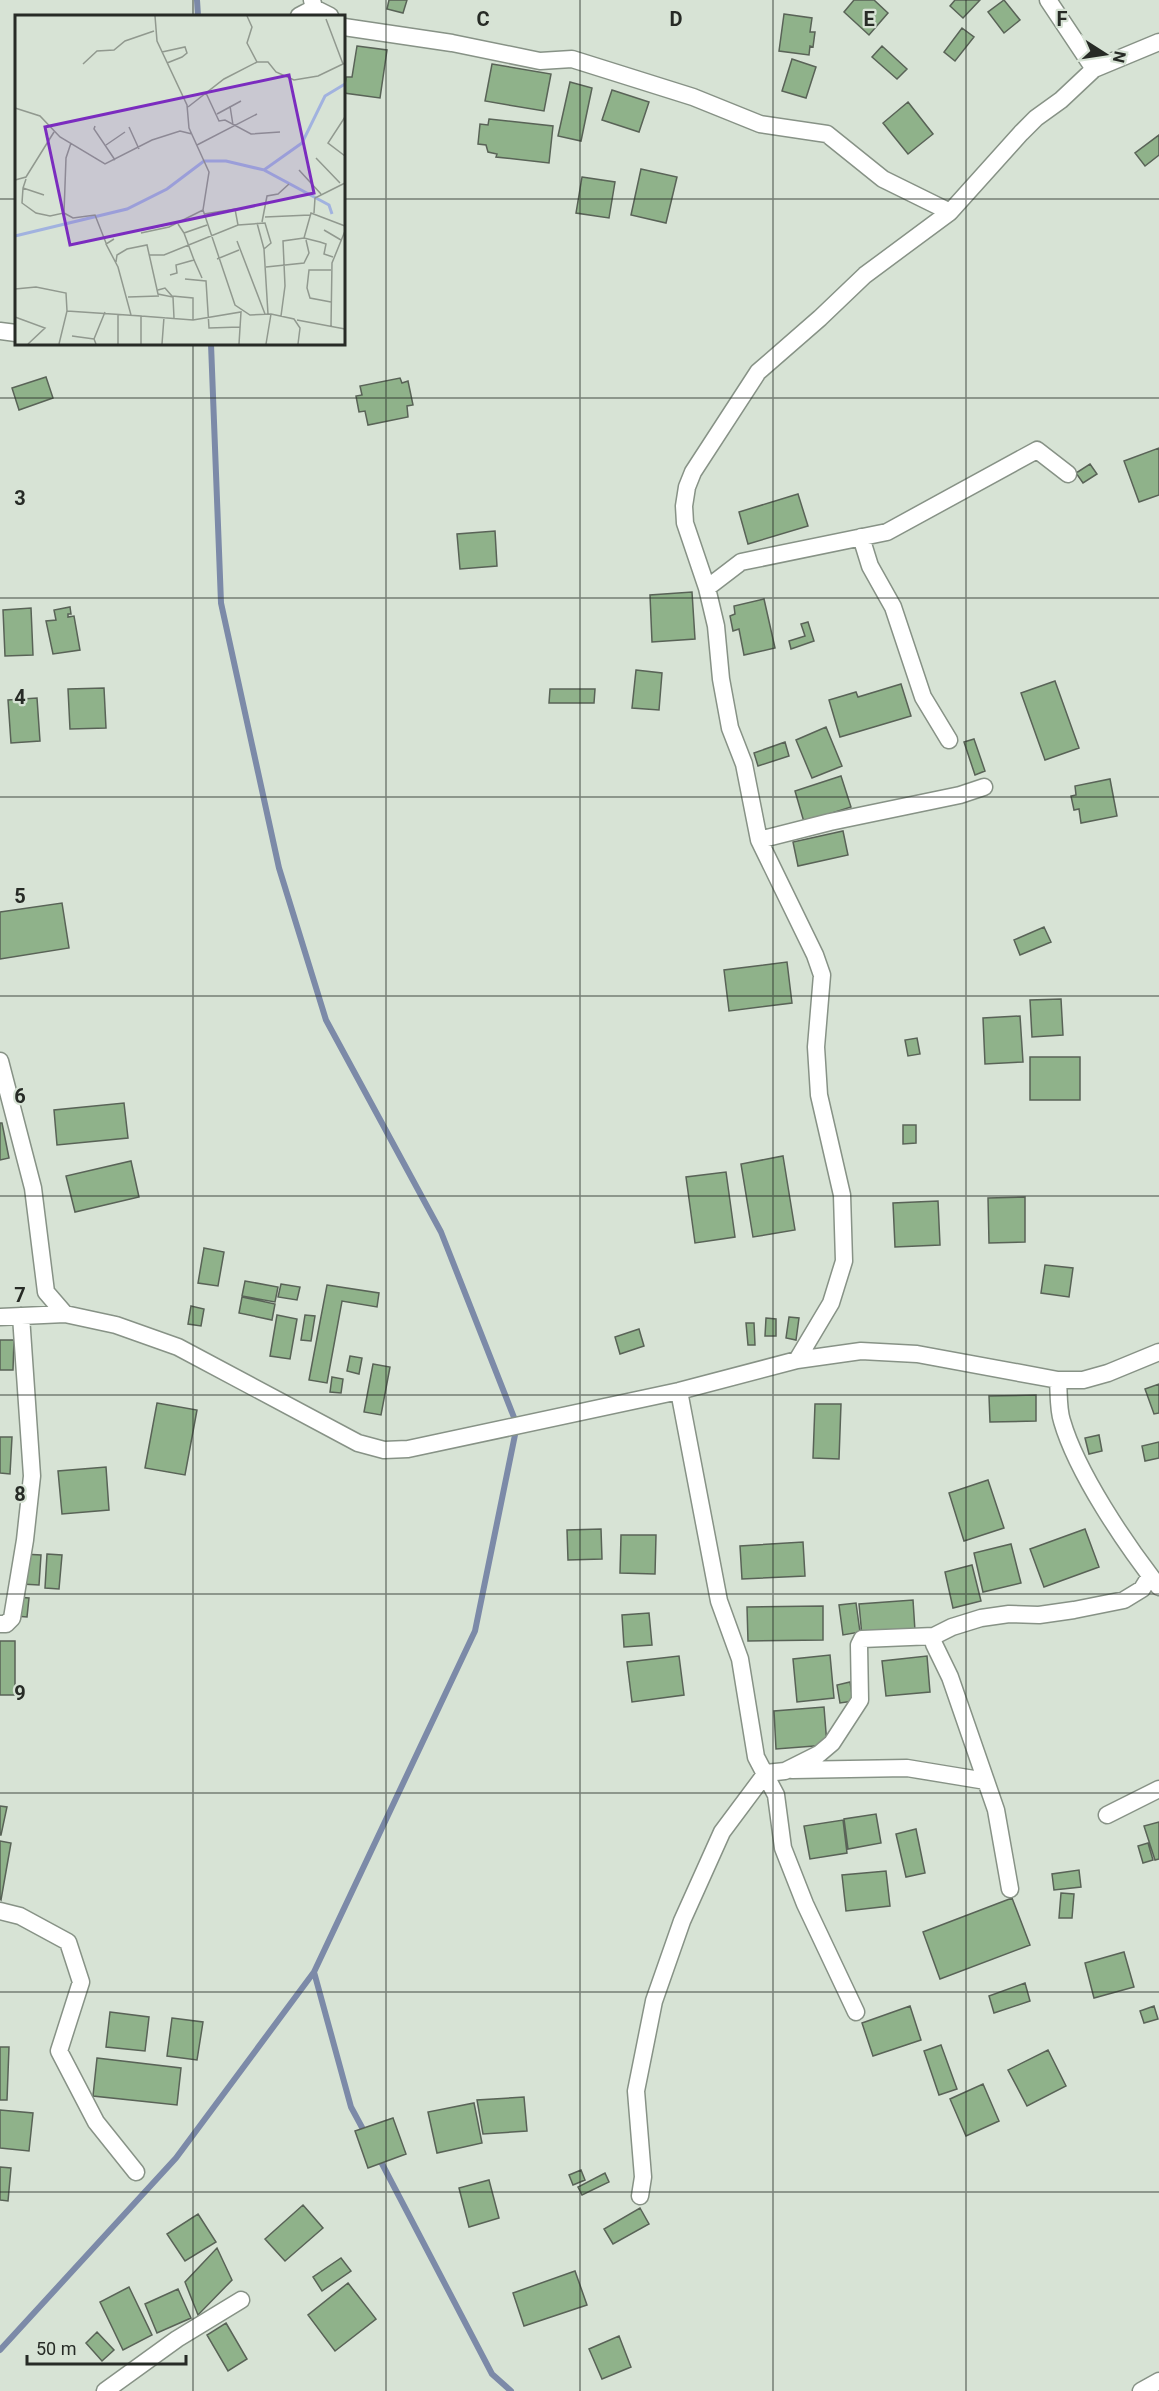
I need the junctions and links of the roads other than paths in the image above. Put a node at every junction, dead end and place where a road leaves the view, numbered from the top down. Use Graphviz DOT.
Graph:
graph roads {
  1 [pos="1048,0"];
  2 [pos="313,4"];
  3 [pos="300,15"];
  4 [pos="329,15"];
  5 [pos="345,27"];
  6 [pos="1159,42"];
  7 [pos="1094,69"];
  8 [pos="951,212"];
  9 [pos="0,331"];
  10 [pos="15,333"];
  11 [pos="1068,474"];
  12 [pos="861,537"];
  13 [pos="707,588"];
  14 [pos="948,740"];
  15 [pos="984,787"];
  16 [pos="759,840"];
  17 [pos="0,1062"];
  18 [pos="65,1314"];
  19 [pos="21,1316"];
  20 [pos="0,1317"];
  21 [pos="1159,1352"];
  22 [pos="797,1360"];
  23 [pos="1058,1380"];
  24 [pos="679,1391"];
  25 [pos="1155,1582"];
  26 [pos="0,1624"];
  27 [pos="934,1636"];
  28 [pos="785,1771"];
  29 [pos="766,1773"];
  30 [pos="986,1781"];
  31 [pos="1159,1789"];
  32 [pos="1107,1815"];
  33 [pos="1010,1889"];
  34 [pos="0,1911"];
  35 [pos="856,2012"];
  36 [pos="136,2172"];
  37 [pos="640,2196"];
  38 [pos="241,2300"];
  39 [pos="1159,2381"];
  40 [pos="105,2391"];
  41 [pos="1141,2391"];
  1 -- 7 [label="street"];
  2 -- 3 [label="street"];
  2 -- 4 [label="street"];
  5 -- 8 [label="street"];
  6 -- 7 [label="street"];
  7 -- 8 [label="street"];
  8 -- 13 [label="street"];
  9 -- 10 [label="street"];
  11 -- 12 [label="street"];
  12 -- 13 [label="street"];
  12 -- 14 [label="street"];
  13 -- 16 [label="street"];
  15 -- 16 [label="street"];
  16 -- 22 [label="street"];
  17 -- 18 [label="street"];
  18 -- 19 [label="street"];
  18 -- 24 [label="street"];
  19 -- 20 [label="street"];
  19 -- 26 [label="street"];
  21 -- 23 [label="street"];
  22 -- 23 [label="street"];
  22 -- 24 [label="street"];
  23 -- 25 [label="street"];
  24 -- 29 [label="street"];
  25 -- 27 [label="street"];
  27 -- 28 [label="street"];
  27 -- 30 [label="street"];
  28 -- 29 [label="street"];
  28 -- 30 [label="street"];
  29 -- 35 [label="street"];
  29 -- 37 [label="street"];
  30 -- 33 [label="street"];
  31 -- 32 [label="street"];
  34 -- 36 [label="street"];
  38 -- 40 [label="street"];
  39 -- 41 [label="street"];
}
